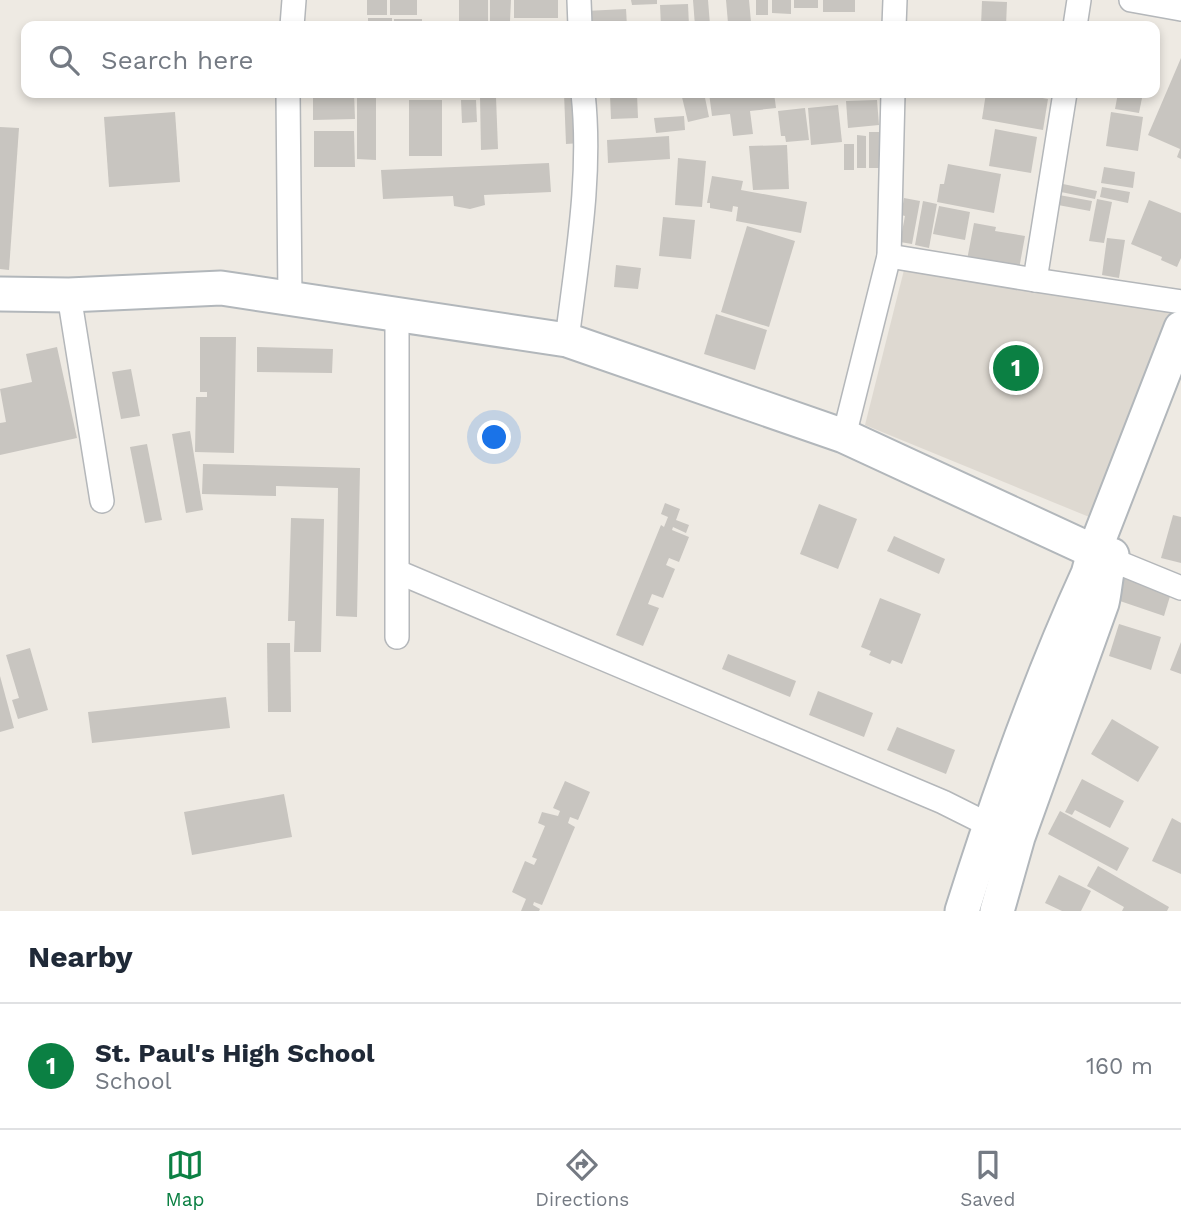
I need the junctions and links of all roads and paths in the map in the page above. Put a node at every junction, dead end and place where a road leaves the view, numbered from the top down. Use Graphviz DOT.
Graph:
graph roads {
  1 [pos="293,0"];
  2 [pos="579,0"];
  3 [pos="895,0"];
  4 [pos="1079,0"];
  5 [pos="1131,0"];
  6 [pos="1181,9"];
  7 [pos="292,21"];
  8 [pos="580,21"];
  9 [pos="894,21"];
  10 [pos="1076,21"];
  11 [pos="288,98"];
  12 [pos="584,98"];
  13 [pos="893,98"];
  14 [pos="1064,98"];
  15 [pos="889,256"];
  16 [pos="1035,280"];
  17 [pos="0,294"];
  18 [pos="69,295"];
  19 [pos="290,299"];
  20 [pos="1181,302"];
  21 [pos="397,315"];
  22 [pos="1181,328"];
  23 [pos="567,340"];
  24 [pos="1181,391"];
  25 [pos="844,436"];
  26 [pos="102,501"];
  27 [pos="1102,556"];
  28 [pos="398,572"];
  29 [pos="1181,588"];
  30 [pos="397,637"];
  31 [pos="989,825"];
  32 [pos="962,911"];
  33 [pos="996,911"];
  1 -- 7 [label="street"];
  2 -- 8 [label="street"];
  3 -- 9 [label="street"];
  4 -- 10 [label="street"];
  5 -- 6 [label="street"];
  11 -- 19 [label="street"];
  12 -- 23 [label="street"];
  13 -- 15 [label="street"];
  14 -- 16 [label="street"];
  15 -- 16 [label="street"];
  15 -- 25 [label="street"];
  16 -- 20 [label="street"];
  17 -- 18 [label="street"];
  18 -- 19 [label="street"];
  18 -- 26 [label="street"];
  19 -- 21 [label="street"];
  21 -- 23 [label="street"];
  21 -- 28 [label="street"];
  22 -- 27 [label="street"];
  23 -- 25 [label="street"];
  24 -- 27 [label="street"];
  25 -- 27 [label="street"];
  27 -- 29 [label="street"];
  27 -- 31 [label="street"];
  27 -- 33 [label="street"];
  28 -- 30 [label="street"];
  28 -- 31 [label="street"];
  31 -- 32 [label="street"];
}
